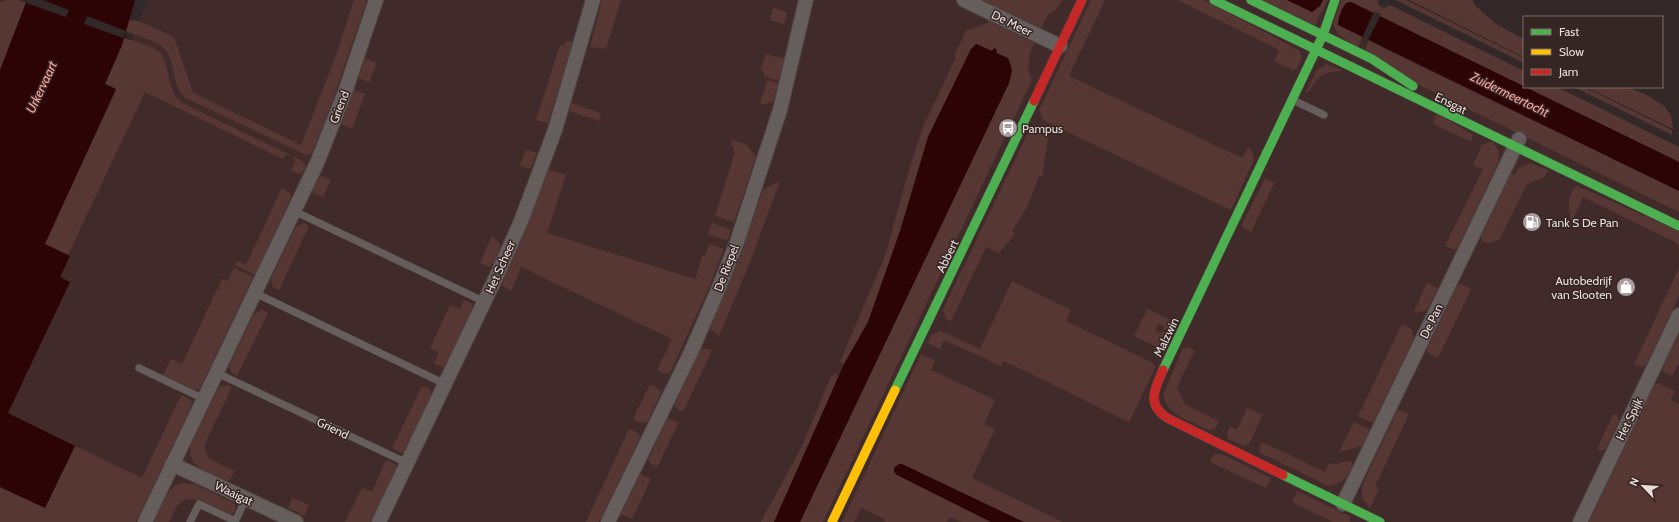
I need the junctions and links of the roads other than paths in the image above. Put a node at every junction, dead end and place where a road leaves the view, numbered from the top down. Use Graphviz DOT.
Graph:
graph roads {
  1 [pos="376,0"];
  2 [pos="593,0"];
  3 [pos="806,0"];
  4 [pos="964,0"];
  5 [pos="1082,0"];
  6 [pos="1214,0"];
  7 [pos="1251,0"];
  8 [pos="1335,0"];
  9 [pos="1323,35"];
  10 [pos="1060,46"];
  11 [pos="1316,50"];
  12 [pos="1421,90"];
  13 [pos="1293,100"];
  14 [pos="1442,100"];
  15 [pos="1324,115"];
  16 [pos="1517,143"];
  17 [pos="294,211"];
  18 [pos="1679,216"];
  19 [pos="1679,226"];
  20 [pos="255,293"];
  21 [pos="484,302"];
  22 [pos="1679,315"];
  23 [pos="139,368"];
  24 [pos="216,372"];
  25 [pos="445,384"];
  26 [pos="204,399"];
  27 [pos="407,463"];
  28 [pos="172,464"];
  29 [pos="246,498"];
  30 [pos="1343,504"];
  31 [pos="145,522"];
  32 [pos="190,522"];
  33 [pos="235,522"];
  34 [pos="296,522"];
  35 [pos="379,522"];
  36 [pos="608,522"];
  37 [pos="832,522"];
  38 [pos="1380,522"];
  39 [pos="1580,522"];
  1 -- 17 [label="street, Griend"];
  2 -- 21 [label="street, Het Scheer"];
  3 -- 36 [label="street, De Riepel"];
  4 -- 10 [label="street, De Meer"];
  5 -- 10 [label="street, Abbert"];
  6 -- 11 [label="street, Ensgat"];
  7 -- 9 [label="street, Ensgat"];
  8 -- 9 [label="street, Malzwin"];
  9 -- 11 [label="street, Malzwin"];
  9 -- 12 [label="street, Ensgat"];
  10 -- 37 [label="street, Abbert"];
  11 -- 13 [label="street, Malzwin"];
  11 -- 16 [label="street, Ensgat"];
  13 -- 15 [label="lane"];
  13 -- 30 [label="street, Malzwin"];
  14 -- 16 [label="street, Ensgat"];
  16 -- 18 [label="street, Ensgat"];
  16 -- 19 [label="street, Ensgat"];
  16 -- 30 [label="street, De Pan"];
  17 -- 20 [label="street, Griend"];
  17 -- 21 [label="lane"];
  20 -- 24 [label="street, Griend"];
  20 -- 25 [label="lane"];
  21 -- 25 [label="street, Het Scheer"];
  22 -- 39 [label="street, Het Spijk"];
  23 -- 26 [label="lane"];
  24 -- 26 [label="street, Griend"];
  24 -- 27 [label="lane, Griend"];
  25 -- 27 [label="street, Het Scheer"];
  26 -- 28 [label="street, Griend"];
  27 -- 35 [label="street, Het Scheer"];
  28 -- 29 [label="street, Waaigat"];
  28 -- 31 [label="street, Griend"];
  29 -- 33 [label="lane"];
  29 -- 34 [label="street, Waaigat"];
  30 -- 38 [label="street, Malzwin"];
  32 -- 33 [label="lane"];
}
